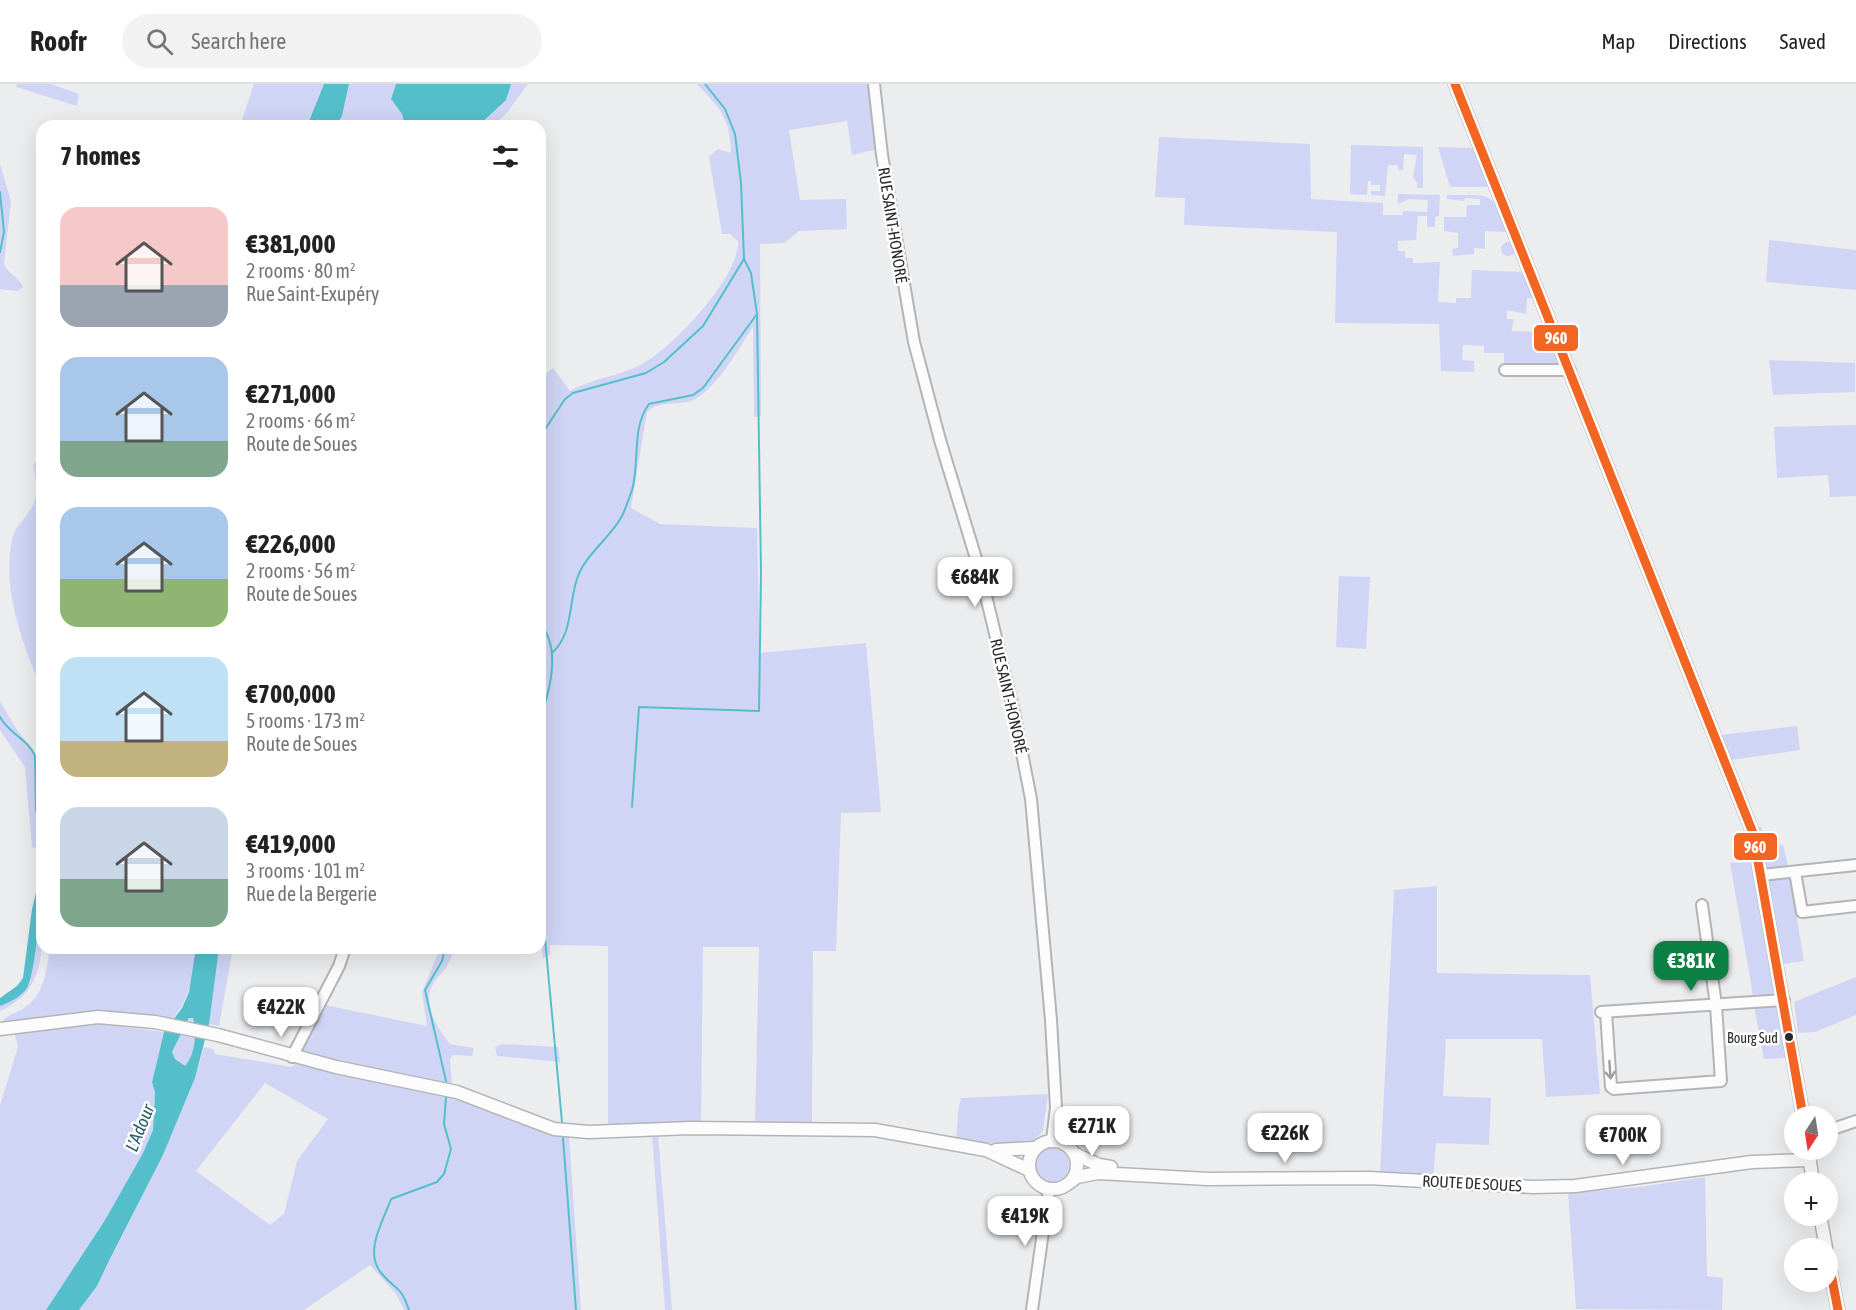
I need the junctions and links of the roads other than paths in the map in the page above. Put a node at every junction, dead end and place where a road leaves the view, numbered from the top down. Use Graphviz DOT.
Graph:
graph roads {
  1 [pos="874,84"];
  2 [pos="1455,84"];
  3 [pos="1505,370"];
  4 [pos="1570,370"];
  5 [pos="1856,865"];
  6 [pos="1795,872"];
  7 [pos="1762,875"];
  8 [pos="1702,905"];
  9 [pos="1856,906"];
  10 [pos="343,954"];
  11 [pos="1784,1000"];
  12 [pos="1716,1005"];
  13 [pos="0,1029"];
  14 [pos="292,1057"];
  15 [pos="1801,1106"];
  16 [pos="1856,1121"];
  17 [pos="1838,1127"];
  18 [pos="1052,1140"];
  19 [pos="1034,1148"];
  20 [pos="986,1150"];
  21 [pos="1075,1154"];
  22 [pos="1784,1157"];
  23 [pos="1029,1170"];
  24 [pos="1132,1174"];
  25 [pos="1069,1183"];
  26 [pos="1049,1189"];
  27 [pos="1835,1292"];
  28 [pos="1032,1310"];
  29 [pos="1838,1310"];
  1 -- 18 [label="street, RUE SAINT-HONORÉ"];
  2 -- 4 [label="main road"];
  3 -- 4 [label="street"];
  4 -- 7 [label="main road"];
  5 -- 6 [label="street"];
  6 -- 7 [label="street"];
  6 -- 9 [label="street"];
  7 -- 11 [label="main road"];
  8 -- 12 [label="street"];
  10 -- 14 [label="street"];
  11 -- 12 [label="street"];
  11 -- 15 [label="main road"];
  12 -- 12 [label="street, one-way"];
  13 -- 14 [label="main road"];
  14 -- 20 [label="main road"];
  16 -- 17 [label="street"];
  18 -- 19 [label="main road"];
  18 -- 21 [label="main road"];
  19 -- 20 [label="main road"];
  19 -- 23 [label="main road"];
  20 -- 23 [label="main road"];
  21 -- 24 [label="main road, ROUTE DE SOUES"];
  21 -- 25 [label="main road"];
  22 -- 24 [label="main road, ROUTE DE SOUES"];
  23 -- 26 [label="main road"];
  24 -- 25 [label="main road, ROUTE DE SOUES"];
  25 -- 26 [label="main road"];
  26 -- 28 [label="street"];
  27 -- 29 [label="main road"];
}
